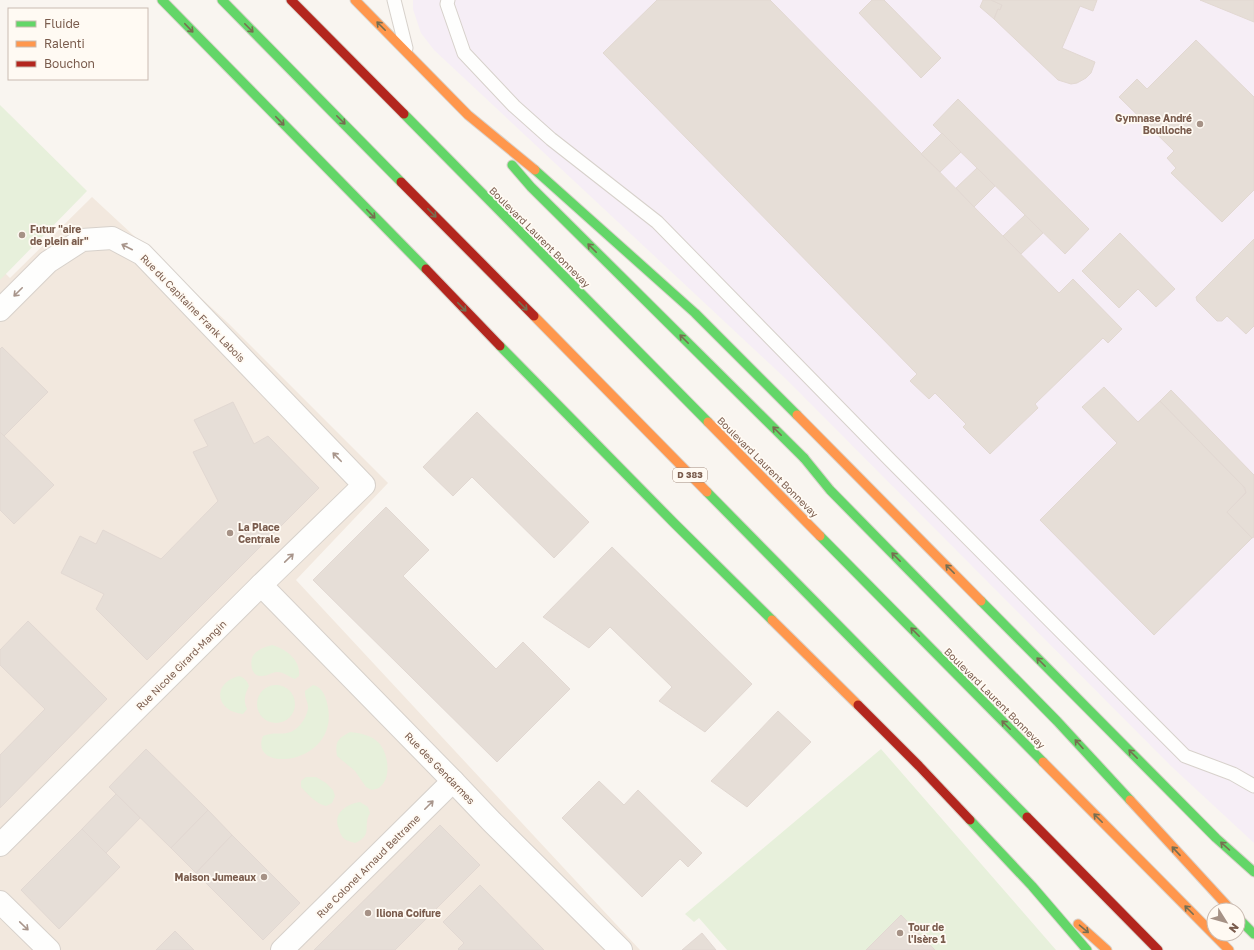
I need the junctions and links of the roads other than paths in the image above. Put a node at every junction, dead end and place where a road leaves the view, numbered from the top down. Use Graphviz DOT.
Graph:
graph roads {
  1 [pos="162,0"];
  2 [pos="222,0"];
  3 [pos="291,0"];
  4 [pos="355,0"];
  5 [pos="394,0"];
  6 [pos="448,0"];
  7 [pos="406,52"];
  8 [pos="468,115"];
  9 [pos="0,310"];
  10 [pos="364,485"];
  11 [pos="261,585"];
  12 [pos="453,781"];
  13 [pos="1254,786"];
  14 [pos="0,845"];
  15 [pos="1254,872"];
  16 [pos="1032,886"];
  17 [pos="0,902"];
  18 [pos="1224,902"];
  19 [pos="1246,926"];
  20 [pos="1254,934"];
  21 [pos="49,950"];
  22 [pos="282,950"];
  23 [pos="621,950"];
  24 [pos="1087,950"];
  25 [pos="1107,950"];
  26 [pos="1158,950"];
  27 [pos="1229,950"];
  1 -- 16 [label="main road, one-way"];
  2 -- 26 [label="main road, D 383, one-way"];
  27 -- 3 [label="main road, Boulevard Laurent Bonnevay, one-way"];
  7 -- 4 [label="main road, one-way"];
  5 -- 7 [label="lane"];
  6 -- 13 [label="lane"];
  7 -- 8 [label="main road"];
  15 -- 8 [label="main road, one-way"];
  18 -- 8 [label="main road, one-way"];
  10 -- 9 [label="street, Rue du Capitaine Frank Labois, one-way"];
  11 -- 10 [label="street, Rue Nicole Girard-Mangin, one-way"];
  11 -- 12 [label="street, Rue des Gendarmes"];
  11 -- 14 [label="street, Rue Nicole Girard-Mangin"];
  22 -- 12 [label="street, Rue Colonel Arnaud Beltrame, one-way"];
  12 -- 23 [label="street, Rue des Gendarmes"];
  16 -- 24 [label="main road"];
  16 -- 25 [label="main road, one-way"];
  17 -- 21 [label="street, one-way"];
  19 -- 20 [label="main road"];
}
